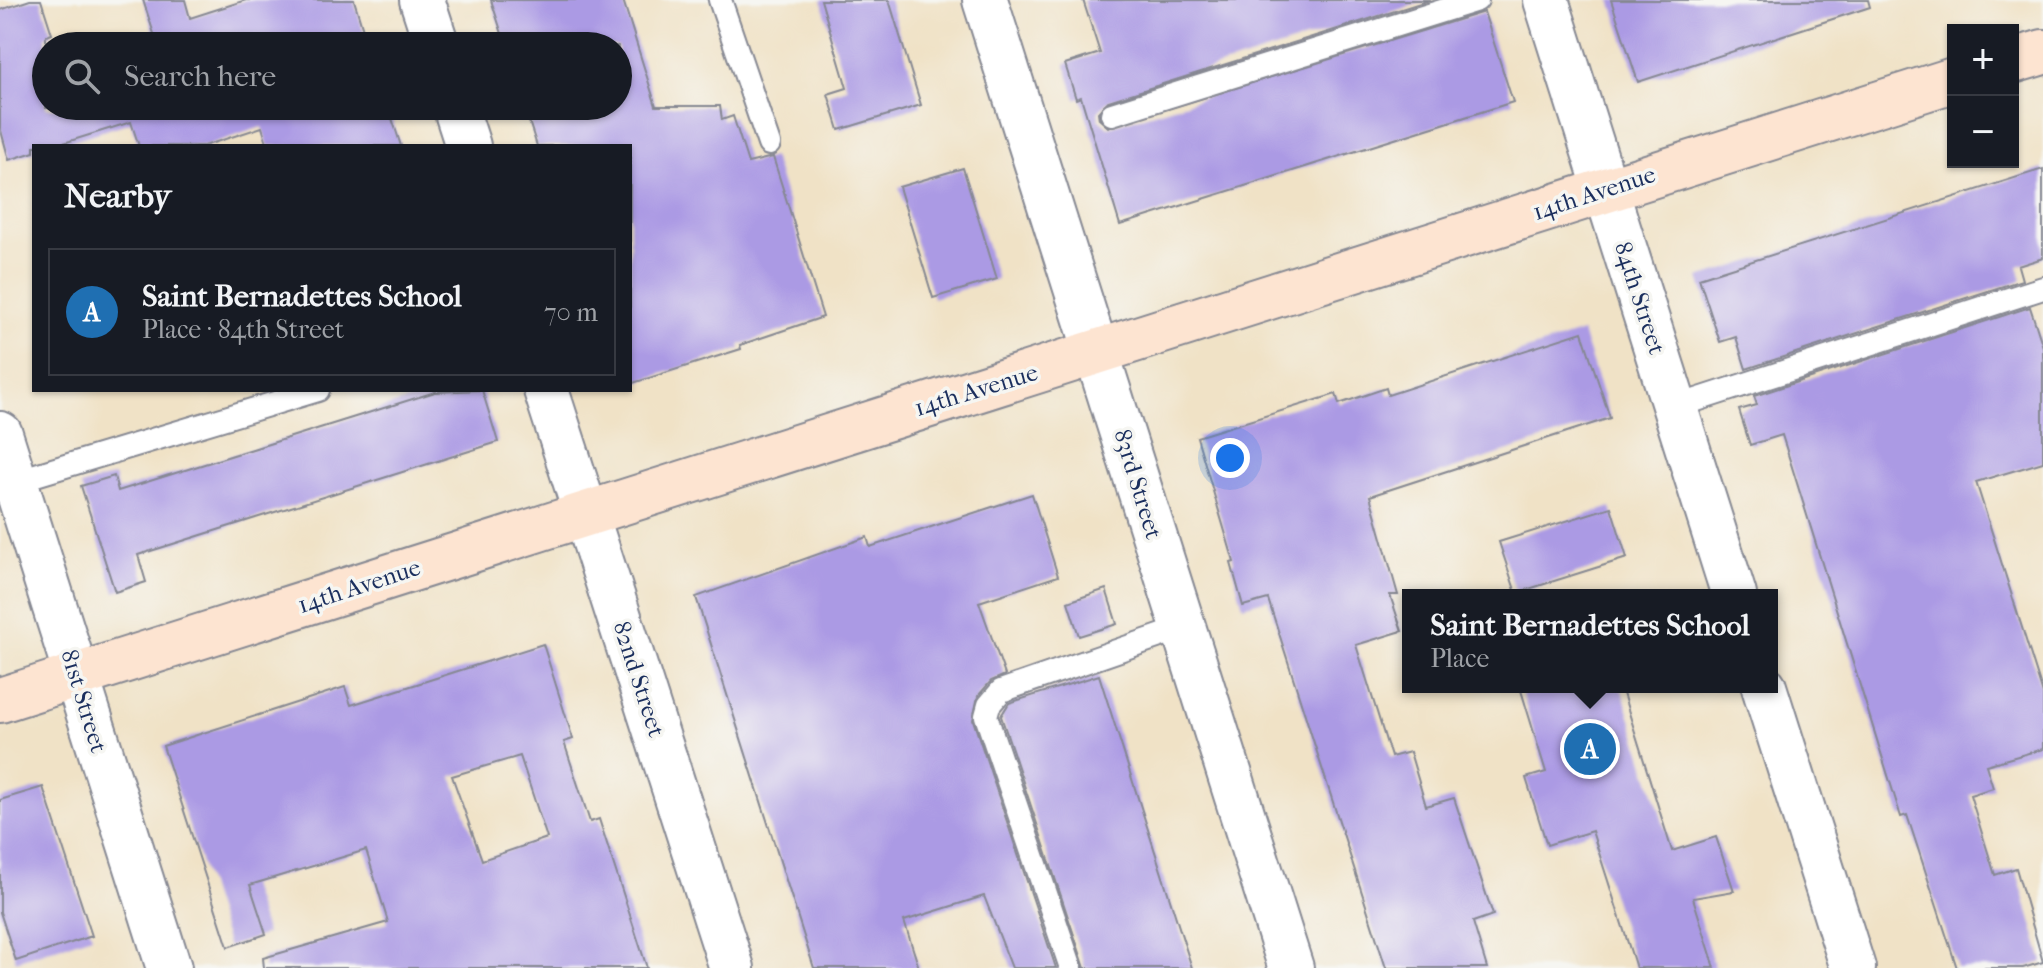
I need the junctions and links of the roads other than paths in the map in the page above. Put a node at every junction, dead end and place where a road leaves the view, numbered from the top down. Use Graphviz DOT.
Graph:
graph roads {
  1 [pos="422,0"];
  2 [pos="720,0"];
  3 [pos="985,0"];
  4 [pos="1477,0"];
  5 [pos="1546,0"];
  6 [pos="432,32"];
  7 [pos="2043,52"];
  8 [pos="2019,59"];
  9 [pos="1947,82"];
  10 [pos="1112,114"];
  11 [pos="460,120"];
  12 [pos="467,144"];
  13 [pos="769,144"];
  14 [pos="1606,189"];
  15 [pos="2043,288"];
  16 [pos="1096,352"];
  17 [pos="311,392"];
  18 [pos="547,392"];
  19 [pos="1675,407"];
  20 [pos="0,434"];
  21 [pos="7,483"];
  22 [pos="586,513"];
  23 [pos="1732,589"];
  24 [pos="1183,628"];
  25 [pos="77,676"];
  26 [pos="1766,693"];
  27 [pos="0,700"];
  28 [pos="169,968"];
  29 [pos="732,968"];
  30 [pos="1071,968"];
  31 [pos="1291,968"];
  32 [pos="1853,968"];
  1 -- 6 [label="street"];
  2 -- 13 [label="lane"];
  3 -- 16 [label="street, 83rd Street"];
  4 -- 10 [label="lane"];
  5 -- 14 [label="street, 84th Street"];
  7 -- 8 [label="main road"];
  9 -- 14 [label="main road, 14th Avenue"];
  11 -- 12 [label="street"];
  14 -- 16 [label="main road, 14th Avenue"];
  14 -- 19 [label="street, 84th Street"];
  15 -- 19 [label="lane"];
  16 -- 22 [label="main road, 14th Avenue"];
  16 -- 24 [label="street, 83rd Street"];
  17 -- 21 [label="lane"];
  18 -- 22 [label="street, 82nd Street"];
  19 -- 23 [label="street, 84th Street"];
  20 -- 21 [label="street, 81st Street"];
  21 -- 25 [label="street, 81st Street"];
  22 -- 25 [label="main road, 14th Avenue"];
  22 -- 29 [label="street, 82nd Street"];
  24 -- 30 [label="lane"];
  24 -- 31 [label="street, 83rd Street"];
  25 -- 27 [label="main road, 14th Avenue"];
  25 -- 28 [label="street, 81st Street"];
  26 -- 32 [label="street"];
}
